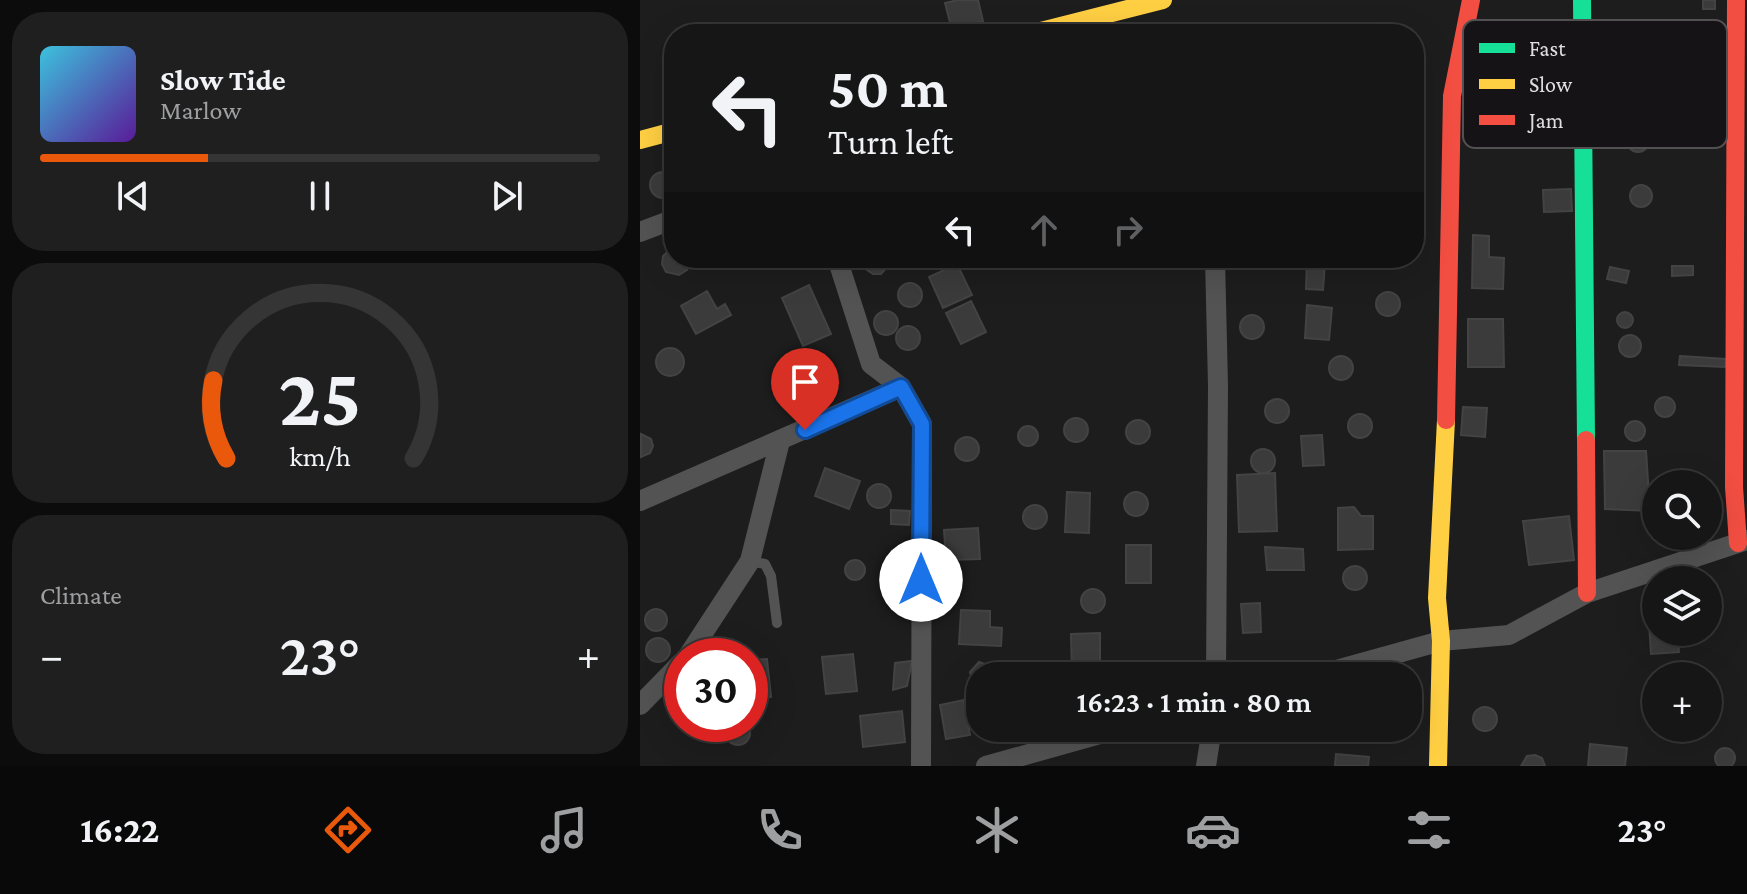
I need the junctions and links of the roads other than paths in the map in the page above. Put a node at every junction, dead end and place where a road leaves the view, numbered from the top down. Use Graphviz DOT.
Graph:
graph roads {
  1 [pos="1163,0"];
  2 [pos="1471,0"];
  3 [pos="1582,0"];
  4 [pos="1736,0"];
  5 [pos="1469,20"];
  6 [pos="1582,20"];
  7 [pos="1068,24"];
  8 [pos="1463,40"];
  9 [pos="664,134"];
  10 [pos="640,140"];
  11 [pos="1583,148"];
  12 [pos="664,223"];
  13 [pos="640,232"];
  14 [pos="839,268"];
  15 [pos="1215,268"];
  16 [pos="901,387"];
  17 [pos="780,441"];
  18 [pos="640,501"];
  19 [pos="1743,542"];
  20 [pos="750,561"];
  21 [pos="1587,593"];
  22 [pos="777,623"];
  23 [pos="700,638"];
  24 [pos="1441,641"];
  25 [pos="1216,662"];
  26 [pos="1365,662"];
  27 [pos="664,680"];
  28 [pos="640,705"];
  29 [pos="1071,742"];
  30 [pos="1210,742"];
  31 [pos="921,766"];
  32 [pos="986,766"];
  33 [pos="1206,766"];
  34 [pos="1438,766"];
  1 -- 7 [label="street"];
  2 -- 5 [label="street"];
  3 -- 6 [label="street"];
  4 -- 19 [label="street"];
  8 -- 24 [label="street"];
  9 -- 10 [label="street"];
  11 -- 21 [label="street"];
  12 -- 13 [label="street"];
  14 -- 16 [label="street"];
  15 -- 25 [label="street"];
  16 -- 17 [label="street"];
  16 -- 31 [label="street"];
  17 -- 18 [label="street"];
  17 -- 20 [label="street"];
  19 -- 21 [label="street"];
  20 -- 22 [label="lane"];
  20 -- 23 [label="street"];
  21 -- 24 [label="street"];
  24 -- 26 [label="street"];
  24 -- 34 [label="street"];
  27 -- 28 [label="street"];
  29 -- 32 [label="street"];
  30 -- 33 [label="street"];
}
